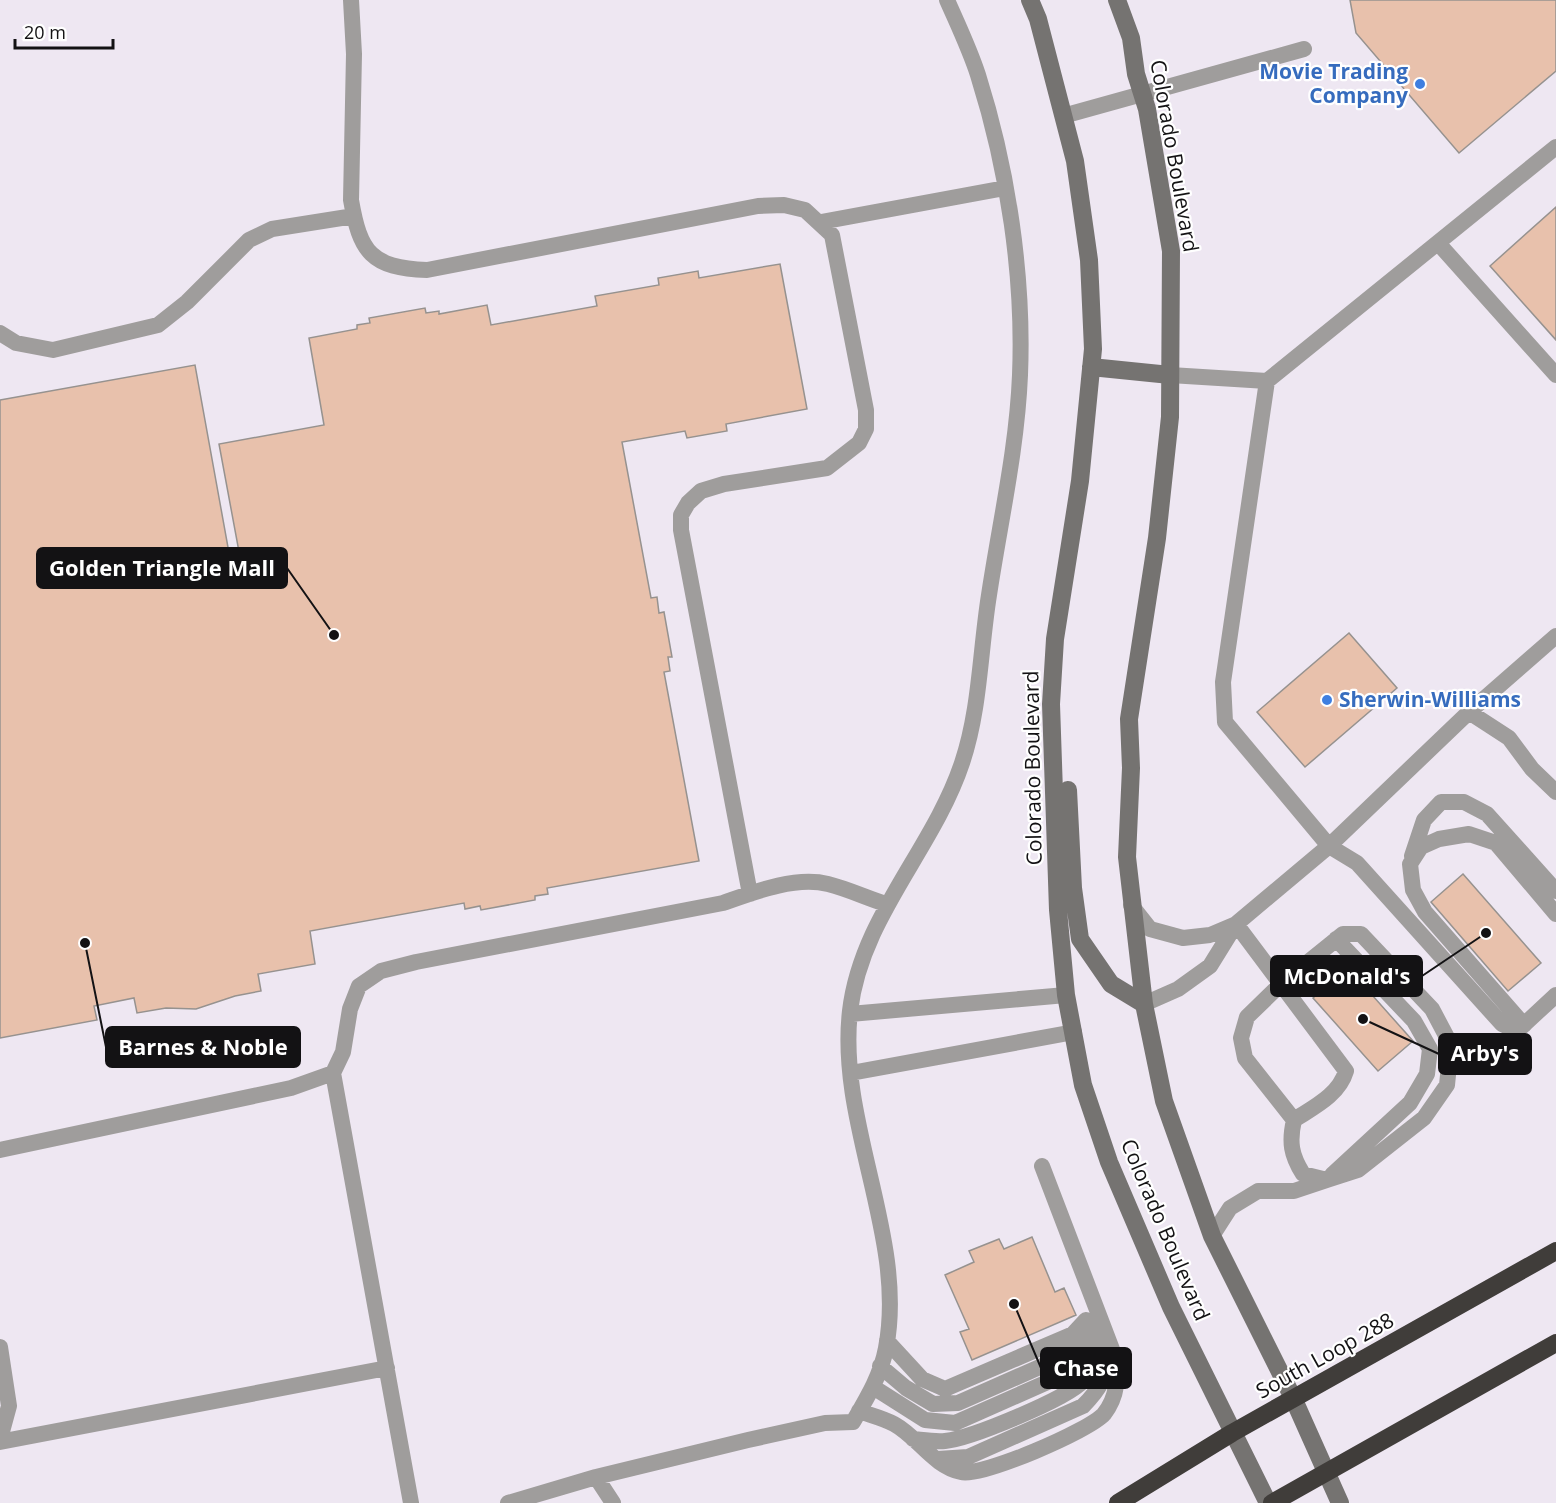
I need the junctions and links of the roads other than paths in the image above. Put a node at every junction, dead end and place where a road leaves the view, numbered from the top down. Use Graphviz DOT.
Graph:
graph roads {
  1 [pos="351,0"];
  2 [pos="947,0"];
  3 [pos="1030,0"];
  4 [pos="1117,0"];
  5 [pos="1305,49"];
  6 [pos="1142,93"];
  7 [pos="1063,116"];
  8 [pos="1556,147"];
  9 [pos="1005,188"];
  10 [pos="354,216"];
  11 [pos="821,222"];
  12 [pos="1438,243"];
  13 [pos="0,333"];
  14 [pos="1091,367"];
  15 [pos="1170,375"];
  16 [pos="1556,375"];
  17 [pos="1267,381"];
  18 [pos="1556,636"];
  19 [pos="1051,704"];
  20 [pos="1469,712"];
  21 [pos="1556,792"];
  22 [pos="1329,846"];
  23 [pos="1410,864"];
  24 [pos="1556,891"];
  25 [pos="750,894"];
  26 [pos="886,904"];
  27 [pos="1131,905"];
  28 [pos="1556,914"];
  29 [pos="1236,924"];
  30 [pos="1281,984"];
  31 [pos="1066,994"];
  32 [pos="1556,995"];
  33 [pos="1144,1004"];
  34 [pos="850,1014"];
  35 [pos="1524,1025"];
  36 [pos="1074,1032"];
  37 [pos="333,1073"];
  38 [pos="850,1073"];
  39 [pos="1294,1120"];
  40 [pos="0,1150"];
  41 [pos="1042,1166"];
  42 [pos="1327,1180"];
  43 [pos="1212,1236"];
  44 [pos="1556,1251"];
  45 [pos="1100,1320"];
  46 [pos="887,1341"];
  47 [pos="1556,1343"];
  48 [pos="0,1347"];
  49 [pos="880,1366"];
  50 [pos="387,1368"];
  51 [pos="873,1387"];
  52 [pos="1294,1400"];
  53 [pos="859,1411"];
  54 [pos="1232,1433"];
  55 [pos="913,1439"];
  56 [pos="0,1441"];
  57 [pos="1326,1472"];
  58 [pos="596,1477"];
  59 [pos="411,1503"];
  60 [pos="508,1503"];
  61 [pos="613,1503"];
  62 [pos="1118,1503"];
  63 [pos="1270,1503"];
  64 [pos="1340,1503"];
  1 -- 10 [label="lane"];
  2 -- 9 [label="lane"];
  3 -- 7 [label="main road, Colorado Boulevard"];
  4 -- 6 [label="main road, Colorado Boulevard"];
  5 -- 6 [label="lane"];
  6 -- 7 [label="lane"];
  6 -- 15 [label="main road, Colorado Boulevard"];
  7 -- 14 [label="main road, Colorado Boulevard"];
  8 -- 12 [label="lane"];
  9 -- 11 [label="lane"];
  9 -- 26 [label="lane"];
  10 -- 11 [label="lane"];
  10 -- 13 [label="lane"];
  11 -- 25 [label="lane"];
  12 -- 16 [label="lane"];
  12 -- 17 [label="lane"];
  14 -- 15 [label="main road"];
  14 -- 19 [label="main road, Colorado Boulevard"];
  15 -- 17 [label="lane"];
  15 -- 27 [label="main road, Colorado Boulevard"];
  17 -- 22 [label="lane"];
  18 -- 20 [label="lane"];
  19 -- 31 [label="main road, Colorado Boulevard"];
  19 -- 33 [label="main road"];
  20 -- 21 [label="lane"];
  20 -- 22 [label="lane"];
  22 -- 29 [label="lane"];
  22 -- 35 [label="lane"];
  23 -- 24 [label="lane"];
  23 -- 28 [label="lane"];
  23 -- 35 [label="lane"];
  25 -- 26 [label="lane"];
  25 -- 37 [label="lane"];
  26 -- 34 [label="lane"];
  27 -- 29 [label="lane"];
  27 -- 33 [label="main road, Colorado Boulevard"];
  29 -- 30 [label="lane"];
  29 -- 33 [label="lane"];
  30 -- 39 [label="lane"];
  30 -- 39 [label="lane"];
  30 -- 42 [label="lane"];
  31 -- 34 [label="lane"];
  31 -- 36 [label="main road, Colorado Boulevard"];
  32 -- 35 [label="lane"];
  33 -- 43 [label="main road, Colorado Boulevard"];
  34 -- 38 [label="lane"];
  36 -- 38 [label="lane"];
  36 -- 54 [label="main road, Colorado Boulevard"];
  37 -- 40 [label="lane"];
  37 -- 50 [label="lane"];
  38 -- 46 [label="lane"];
  39 -- 42 [label="lane"];
  41 -- 45 [label="lane"];
  42 -- 43 [label="lane"];
  43 -- 52 [label="main road, Colorado Boulevard"];
  44 -- 52 [label="highway, South Loop 288"];
  45 -- 46 [label="lane"];
  45 -- 49 [label="lane"];
  45 -- 51 [label="lane"];
  45 -- 55 [label="lane"];
  45 -- 55 [label="lane"];
  46 -- 49 [label="lane"];
  47 -- 57 [label="highway"];
  48 -- 56 [label="lane"];
  49 -- 51 [label="lane"];
  50 -- 56 [label="lane"];
  50 -- 59 [label="lane"];
  51 -- 53 [label="lane"];
  52 -- 54 [label="highway, South Loop 288"];
  52 -- 57 [label="main road, Colorado Boulevard"];
  53 -- 55 [label="lane"];
  53 -- 58 [label="lane"];
  54 -- 62 [label="highway, South Loop 288"];
  54 -- 63 [label="main road, Colorado Boulevard"];
  57 -- 63 [label="highway"];
  57 -- 64 [label="main road, Colorado Boulevard"];
  58 -- 60 [label="lane"];
  58 -- 61 [label="lane"];
}
